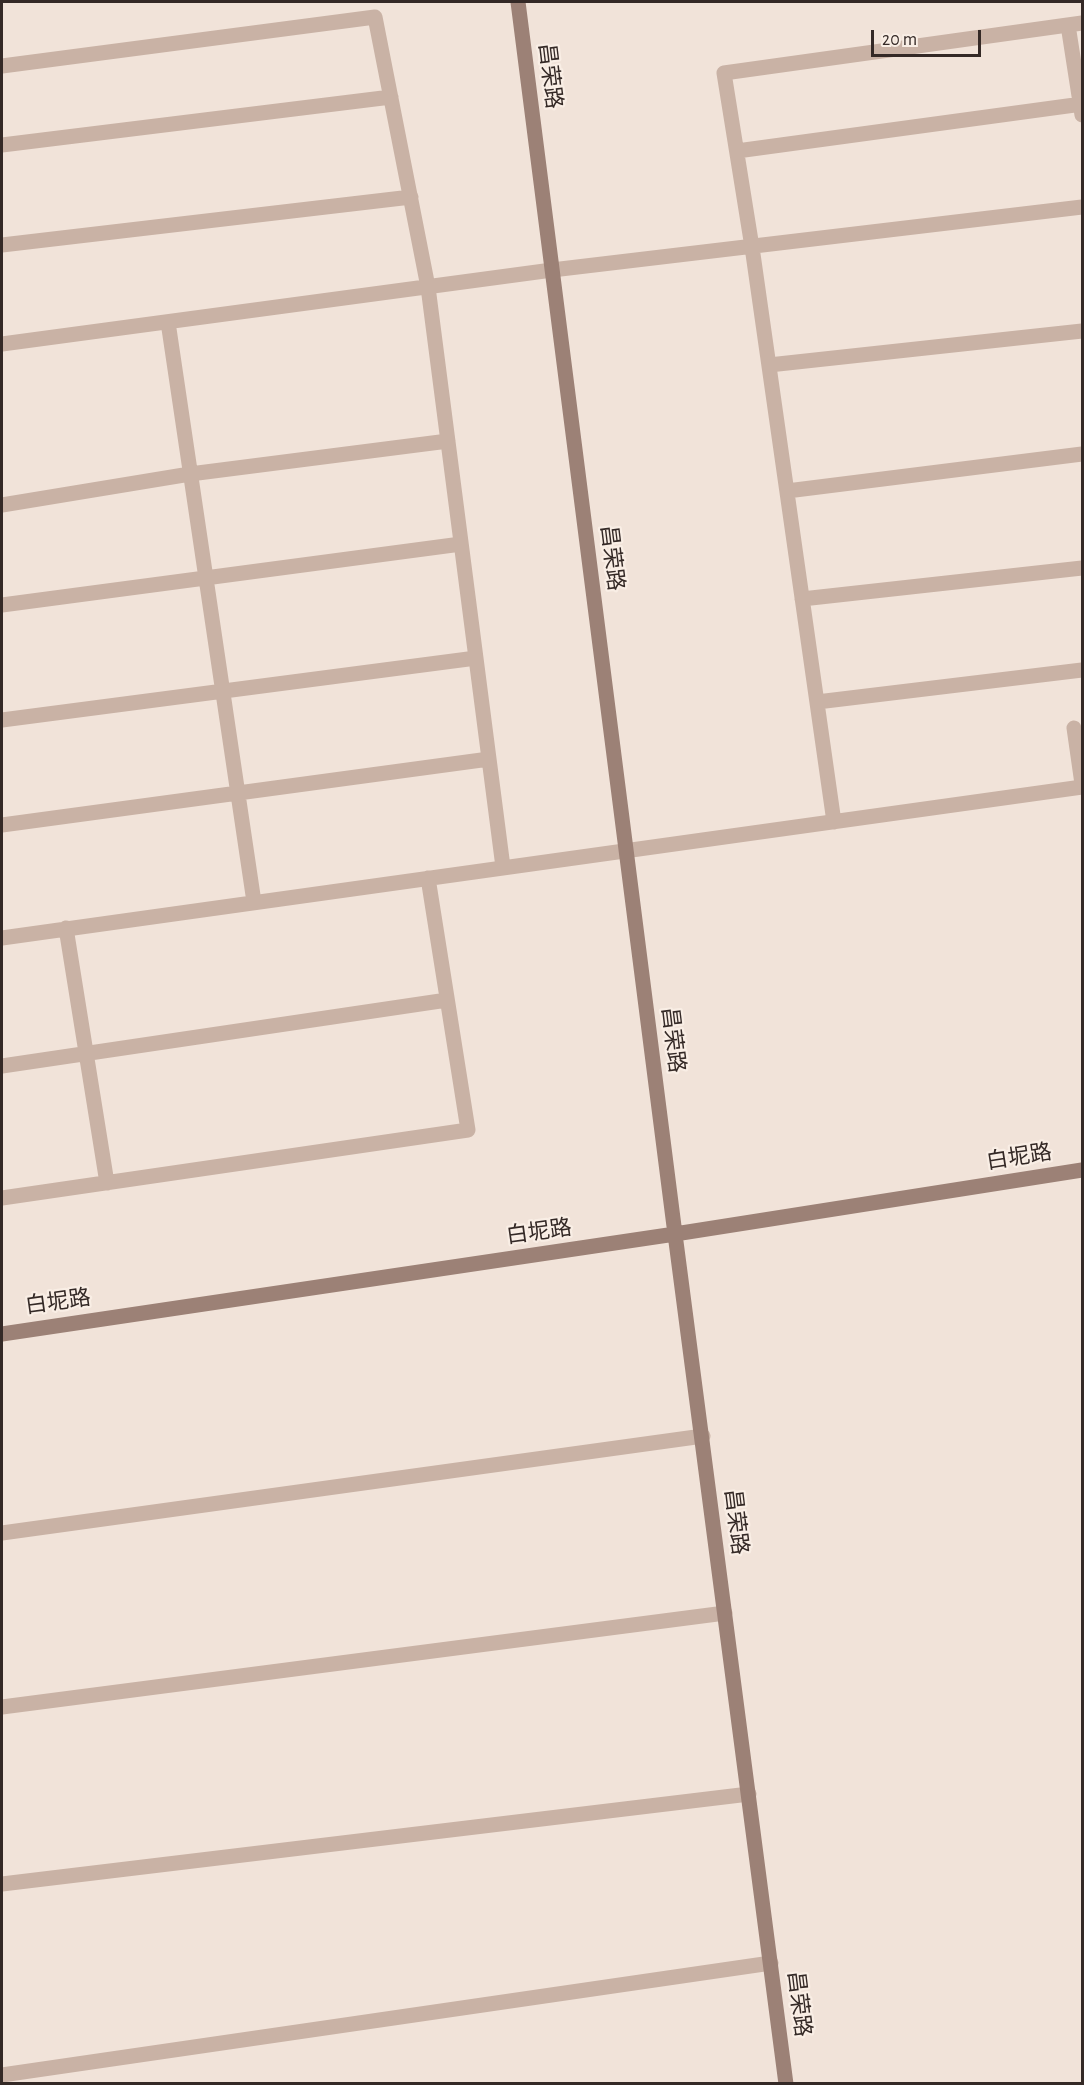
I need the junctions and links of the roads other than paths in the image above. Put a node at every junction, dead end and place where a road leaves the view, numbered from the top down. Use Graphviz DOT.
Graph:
graph roads {
  1 [pos="518,2"];
  2 [pos="1075,24"];
  3 [pos="2,66"];
  4 [pos="391,97"];
  5 [pos="1082,107"];
  6 [pos="2,145"];
  7 [pos="737,151"];
  8 [pos="411,197"];
  9 [pos="1083,207"];
  10 [pos="2,245"];
  11 [pos="752,247"];
  12 [pos="552,270"];
  13 [pos="428,286"];
  14 [pos="168,322"];
  15 [pos="1083,331"];
  16 [pos="2,344"];
  17 [pos="769,365"];
  18 [pos="448,441"];
  19 [pos="1083,454"];
  20 [pos="190,474"];
  21 [pos="787,491"];
  22 [pos="2,505"];
  23 [pos="461,544"];
  24 [pos="1083,568"];
  25 [pos="206,578"];
  26 [pos="802,599"];
  27 [pos="2,605"];
  28 [pos="476,658"];
  29 [pos="1083,670"];
  30 [pos="222,690"];
  31 [pos="817,702"];
  32 [pos="2,720"];
  33 [pos="1074,728"];
  34 [pos="489,759"];
  35 [pos="1083,785"];
  36 [pos="238,793"];
  37 [pos="834,822"];
  38 [pos="2,825"];
  39 [pos="627,851"];
  40 [pos="503,867"];
  41 [pos="428,878"];
  42 [pos="254,902"];
  43 [pos="66,928"];
  44 [pos="2,938"];
  45 [pos="447,1000"];
  46 [pos="87,1053"];
  47 [pos="2,1066"];
  48 [pos="1083,1170"];
  49 [pos="107,1183"];
  50 [pos="2,1197"];
  51 [pos="675,1234"];
  52 [pos="2,1334"];
  53 [pos="703,1436"];
  54 [pos="2,1533"];
  55 [pos="725,1613"];
  56 [pos="2,1707"];
  57 [pos="749,1794"];
  58 [pos="2,1884"];
  59 [pos="771,1962"];
  60 [pos="2,2075"];
  61 [pos="786,2084"];
  1 -- 12 [label="street, 昌荣路"];
  2 -- 5 [label="street"];
  2 -- 7 [label="street"];
  3 -- 4 [label="street"];
  4 -- 6 [label="street"];
  4 -- 8 [label="street"];
  5 -- 7 [label="street"];
  7 -- 11 [label="street"];
  8 -- 10 [label="street"];
  8 -- 13 [label="street"];
  9 -- 11 [label="street"];
  11 -- 12 [label="street"];
  11 -- 17 [label="street"];
  12 -- 13 [label="street"];
  12 -- 39 [label="street, 昌荣路"];
  13 -- 14 [label="street"];
  13 -- 18 [label="street"];
  14 -- 16 [label="street"];
  14 -- 20 [label="street"];
  15 -- 17 [label="street"];
  17 -- 21 [label="street"];
  18 -- 20 [label="street"];
  18 -- 23 [label="street"];
  19 -- 21 [label="street"];
  20 -- 22 [label="street"];
  20 -- 25 [label="street"];
  21 -- 26 [label="street"];
  23 -- 25 [label="street"];
  23 -- 28 [label="street"];
  24 -- 26 [label="street"];
  25 -- 27 [label="street"];
  25 -- 30 [label="street"];
  26 -- 31 [label="street"];
  28 -- 30 [label="street"];
  28 -- 34 [label="street"];
  29 -- 31 [label="street"];
  30 -- 32 [label="street"];
  30 -- 36 [label="street"];
  31 -- 37 [label="street"];
  33 -- 35 [label="street"];
  34 -- 36 [label="street"];
  34 -- 40 [label="street"];
  35 -- 37 [label="street"];
  36 -- 38 [label="street"];
  36 -- 42 [label="street"];
  37 -- 39 [label="street"];
  39 -- 40 [label="street"];
  39 -- 51 [label="street, 昌荣路"];
  40 -- 41 [label="street"];
  41 -- 42 [label="street"];
  41 -- 45 [label="street"];
  42 -- 43 [label="street"];
  43 -- 44 [label="street"];
  43 -- 46 [label="street"];
  45 -- 46 [label="street"];
  45 -- 49 [label="street"];
  46 -- 47 [label="street"];
  46 -- 49 [label="street"];
  48 -- 51 [label="street, 白坭路"];
  49 -- 50 [label="street"];
  51 -- 52 [label="street, 白坭路"];
  51 -- 53 [label="street, 昌荣路"];
  53 -- 54 [label="street"];
  53 -- 55 [label="street, 昌荣路"];
  55 -- 56 [label="street"];
  55 -- 57 [label="street, 昌荣路"];
  57 -- 58 [label="street"];
  57 -- 59 [label="street, 昌荣路"];
  59 -- 60 [label="street"];
  59 -- 61 [label="street, 昌荣路"];
}
